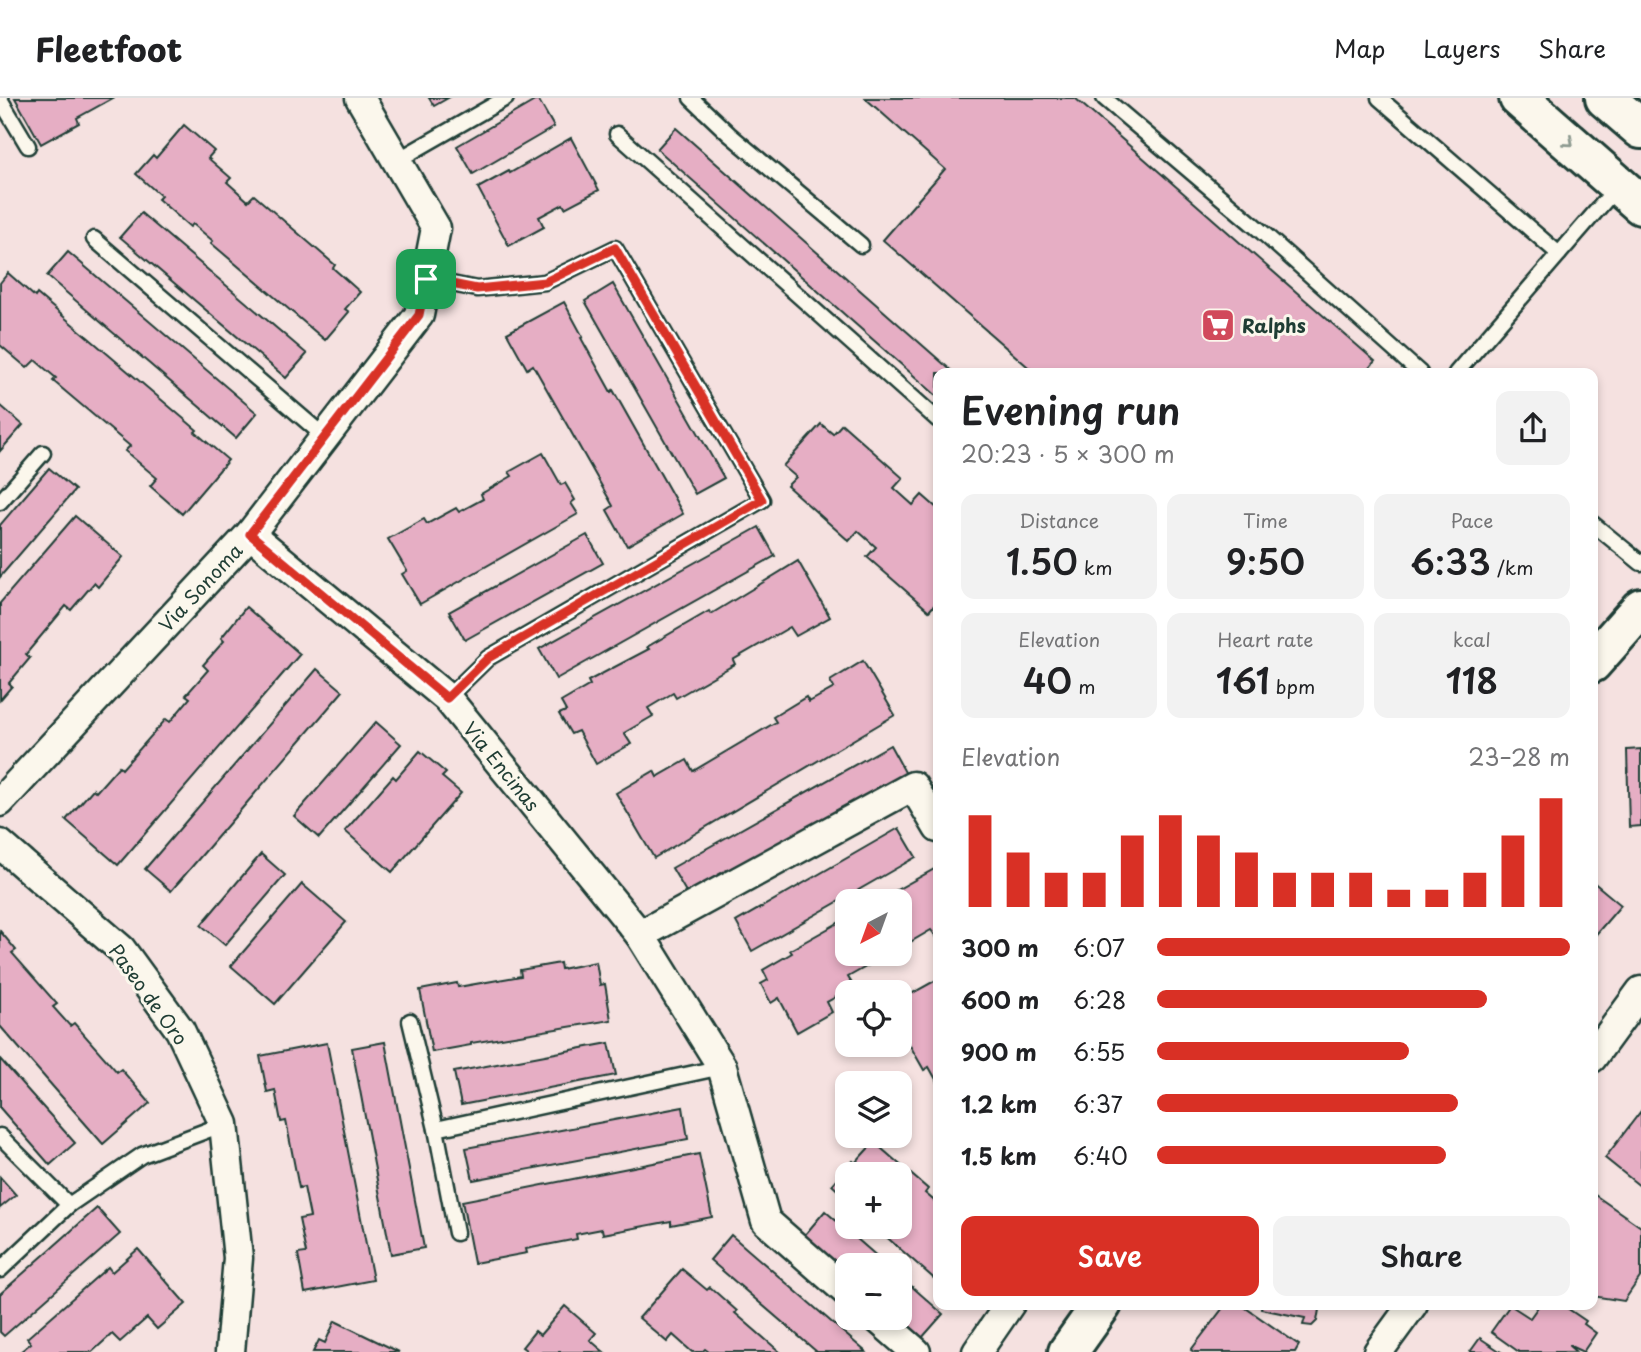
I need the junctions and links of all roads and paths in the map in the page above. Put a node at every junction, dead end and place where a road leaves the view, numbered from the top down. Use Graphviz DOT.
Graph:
graph roads {
  1 [pos="360,98"];
  2 [pos="506,98"];
  3 [pos="691,98"];
  4 [pos="1104,98"];
  5 [pos="1378,98"];
  6 [pos="1519,98"];
  7 [pos="1605,98"];
  8 [pos="0,99"];
  9 [pos="1641,129"];
  10 [pos="617,134"];
  11 [pos="27,146"];
  12 [pos="396,161"];
  13 [pos="1630,195"];
  14 [pos="94,239"];
  15 [pos="861,245"];
  16 [pos="1559,254"];
  17 [pos="426,279"];
  18 [pos="1414,368"];
  19 [pos="1460,368"];
  20 [pos="933,416"];
  21 [pos="325,436"];
  22 [pos="43,453"];
  23 [pos="0,502"];
  24 [pos="1598,528"];
  25 [pos="250,534"];
  26 [pos="1641,564"];
  27 [pos="1641,608"];
  28 [pos="1598,656"];
  29 [pos="447,698"];
  30 [pos="0,802"];
  31 [pos="933,820"];
  32 [pos="0,844"];
  33 [pos="639,935"];
  34 [pos="1641,991"];
  35 [pos="410,1020"];
  36 [pos="1598,1050"];
  37 [pos="722,1067"];
  38 [pos="225,1124"];
  39 [pos="436,1129"];
  40 [pos="0,1136"];
  41 [pos="69,1205"];
  42 [pos="456,1233"];
  43 [pos="0,1270"];
  44 [pos="835,1281"];
  45 [pos="1006,1310"];
  46 [pos="1098,1310"];
  47 [pos="1409,1310"];
  48 [pos="891,1330"];
  49 [pos="230,1352"];
  50 [pos="916,1352"];
  51 [pos="977,1352"];
  52 [pos="1068,1352"];
  53 [pos="1378,1352"];
  1 -- 12 [label="street, Via Sonoma"];
  2 -- 12 [label="lane"];
  3 -- 15 [label="lane"];
  4 -- 18 [label="lane"];
  5 -- 16 [label="lane"];
  6 -- 13 [label="main road, one-way"];
  7 -- 9 [label="main road"];
  8 -- 11 [label="lane"];
  10 -- 20 [label="lane"];
  12 -- 17 [label="street, Via Sonoma"];
  13 -- 16 [label="lane"];
  14 -- 21 [label="lane"];
  16 -- 19 [label="lane"];
  17 -- 21 [label="street, Via Sonoma"];
  17 -- 29 [label="lane"];
  21 -- 25 [label="street, Via Sonoma"];
  22 -- 23 [label="lane"];
  24 -- 26 [label="lane"];
  25 -- 29 [label="street, Via Encinas"];
  25 -- 30 [label="street, Via Sonoma"];
  27 -- 28 [label="main road"];
  29 -- 33 [label="street, Via Encinas"];
  31 -- 33 [label="street"];
  32 -- 38 [label="street, Paseo de Oro"];
  33 -- 37 [label="street, Via Encinas"];
  34 -- 36 [label="street"];
  35 -- 39 [label="lane"];
  37 -- 39 [label="lane"];
  37 -- 44 [label="street, Via Encinas"];
  38 -- 41 [label="lane"];
  38 -- 49 [label="street, Paseo de Oro"];
  39 -- 42 [label="lane"];
  40 -- 41 [label="lane"];
  41 -- 43 [label="lane"];
  45 -- 51 [label="street"];
  46 -- 52 [label="main road"];
  47 -- 53 [label="street"];
  48 -- 50 [label="street"];
}
